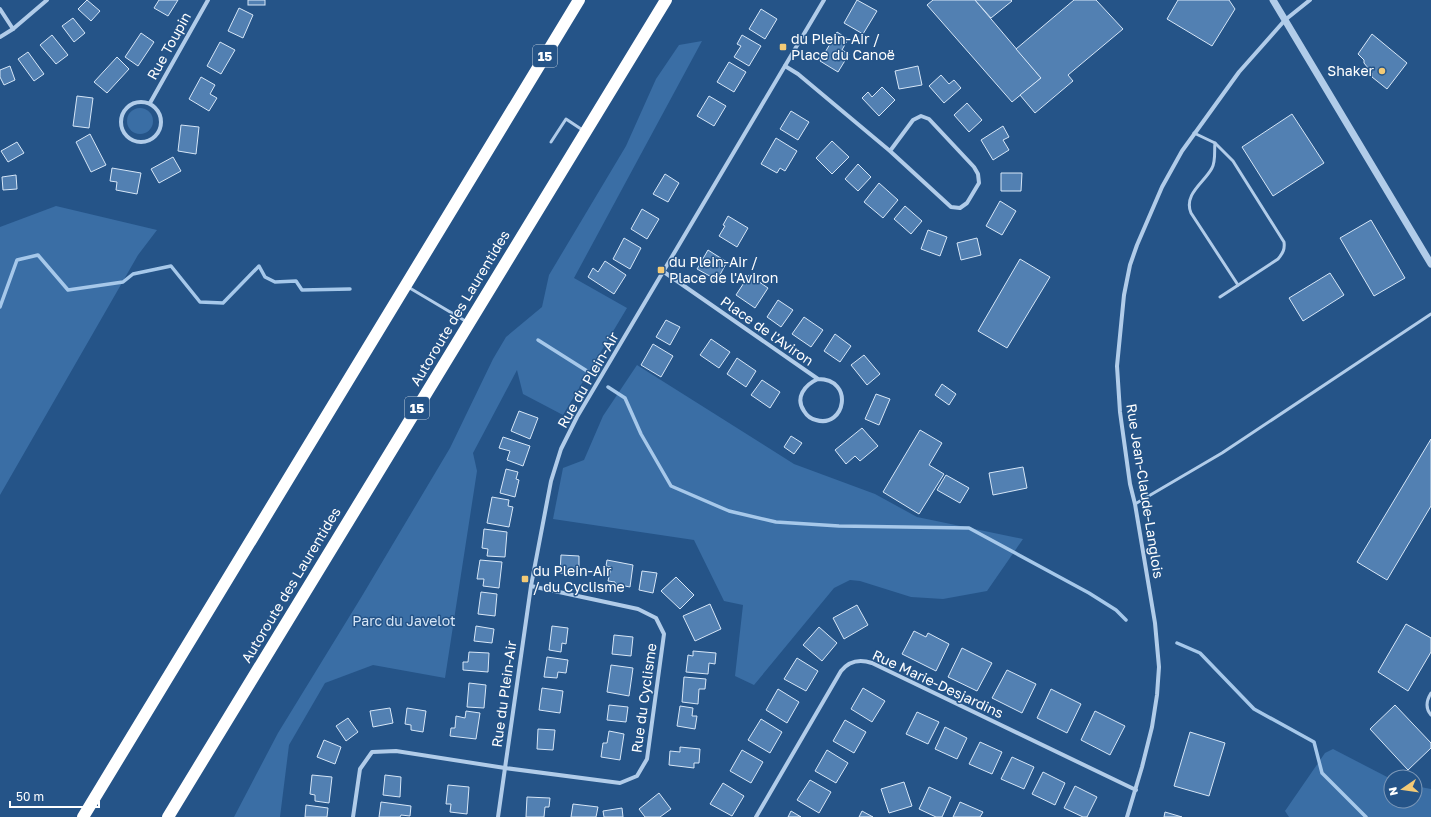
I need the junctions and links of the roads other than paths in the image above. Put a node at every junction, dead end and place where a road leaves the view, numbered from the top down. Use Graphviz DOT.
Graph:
graph roads {
  1 [pos="47,0"];
  2 [pos="208,0"];
  3 [pos="579,0"];
  4 [pos="666,0"];
  5 [pos="824,0"];
  6 [pos="1273,0"];
  7 [pos="1310,0"];
  8 [pos="0,10"];
  9 [pos="1285,20"];
  10 [pos="13,29"];
  11 [pos="0,37"];
  12 [pos="785,66"];
  13 [pos="150,103"];
  14 [pos="586,132"];
  15 [pos="1194,133"];
  16 [pos="551,142"];
  17 [pos="1215,143"];
  18 [pos="890,151"];
  19 [pos="1431,264"];
  20 [pos="664,272"];
  21 [pos="1238,285"];
  22 [pos="407,286"];
  23 [pos="1220,297"];
  24 [pos="1431,314"];
  25 [pos="468,323"];
  26 [pos="818,380"];
  27 [pos="1135,504"];
  28 [pos="531,586"];
  29 [pos="1431,693"];
  30 [pos="1431,715"];
  31 [pos="504,768"];
  32 [pos="1136,790"];
  33 [pos="83,817"];
  34 [pos="168,817"];
  35 [pos="353,817"];
  36 [pos="498,817"];
  37 [pos="756,817"];
  38 [pos="1126,817"];
  1 -- 10 [label="street"];
  2 -- 13 [label="street, Rue Toupin"];
  3 -- 22 [label="highway, 15"];
  4 -- 14 [label="highway, Autoroute des Laurentides / 15"];
  5 -- 12 [label="street, Rue du Plein-Air"];
  6 -- 9 [label="street"];
  7 -- 9 [label="street, Rue Jean-Claude-Langlois"];
  8 -- 10 [label="street"];
  9 -- 15 [label="street, Rue Jean-Claude-Langlois"];
  9 -- 19 [label="street"];
  10 -- 11 [label="street"];
  12 -- 18 [label="street"];
  12 -- 20 [label="street, Rue du Plein-Air"];
  13 -- 13 [label="street"];
  14 -- 16 [label="lane"];
  14 -- 25 [label="highway, Autoroute des Laurentides / 15"];
  15 -- 17 [label="lane"];
  15 -- 27 [label="street, Rue Jean-Claude-Langlois"];
  17 -- 21 [label="lane"];
  17 -- 21 [label="lane"];
  18 -- 18 [label="street"];
  20 -- 26 [label="street, Place de l'Aviron"];
  20 -- 28 [label="street, Rue du Plein-Air"];
  21 -- 23 [label="lane"];
  22 -- 25 [label="lane"];
  22 -- 33 [label="highway, 15"];
  24 -- 27 [label="lane"];
  25 -- 34 [label="highway, Autoroute des Laurentides / 15"];
  26 -- 26 [label="street, Place de l'Aviron"];
  27 -- 32 [label="street, Rue Jean-Claude-Langlois"];
  28 -- 31 [label="street, Rue du Plein-Air"];
  28 -- 31 [label="street, Rue du Cyclisme"];
  29 -- 30 [label="lane"];
  31 -- 35 [label="street, Rue du Cyclisme"];
  31 -- 36 [label="street, Rue du Plein-Air"];
  32 -- 37 [label="street, Rue Marie-Desjardins"];
  32 -- 38 [label="street, Rue Jean-Claude-Langlois"];
}
